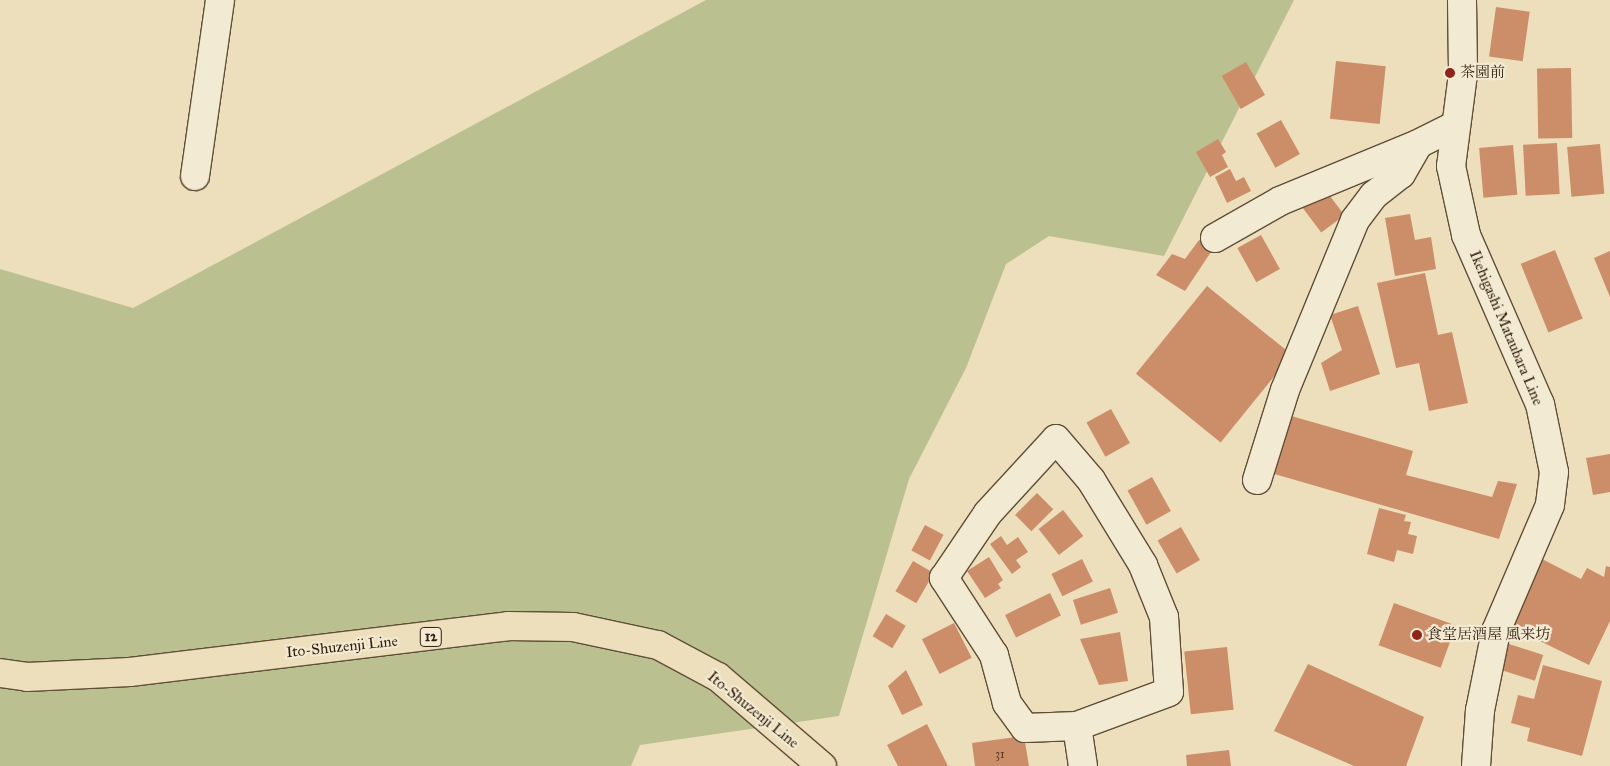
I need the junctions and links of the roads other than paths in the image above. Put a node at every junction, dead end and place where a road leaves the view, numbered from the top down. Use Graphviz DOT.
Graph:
graph roads {
  1 [pos="220,0"];
  2 [pos="1462,0"];
  3 [pos="1456,125"];
  4 [pos="1418,144"];
  5 [pos="195,176"];
  6 [pos="1215,238"];
  7 [pos="1257,480"];
  8 [pos="0,673"];
  9 [pos="1077,726"];
  10 [pos="822,766"];
  11 [pos="1083,766"];
  12 [pos="1476,766"];
  1 -- 5 [label="street"];
  2 -- 3 [label="street, Ikehigashi Mataubara Line"];
  3 -- 4 [label="street"];
  3 -- 12 [label="street, Ikehigashi Mataubara Line"];
  4 -- 6 [label="street"];
  4 -- 7 [label="street"];
  8 -- 10 [label="main road, Ito-Shuzenji Line / 12"];
  9 -- 9 [label="street"];
  9 -- 11 [label="street"];
}
